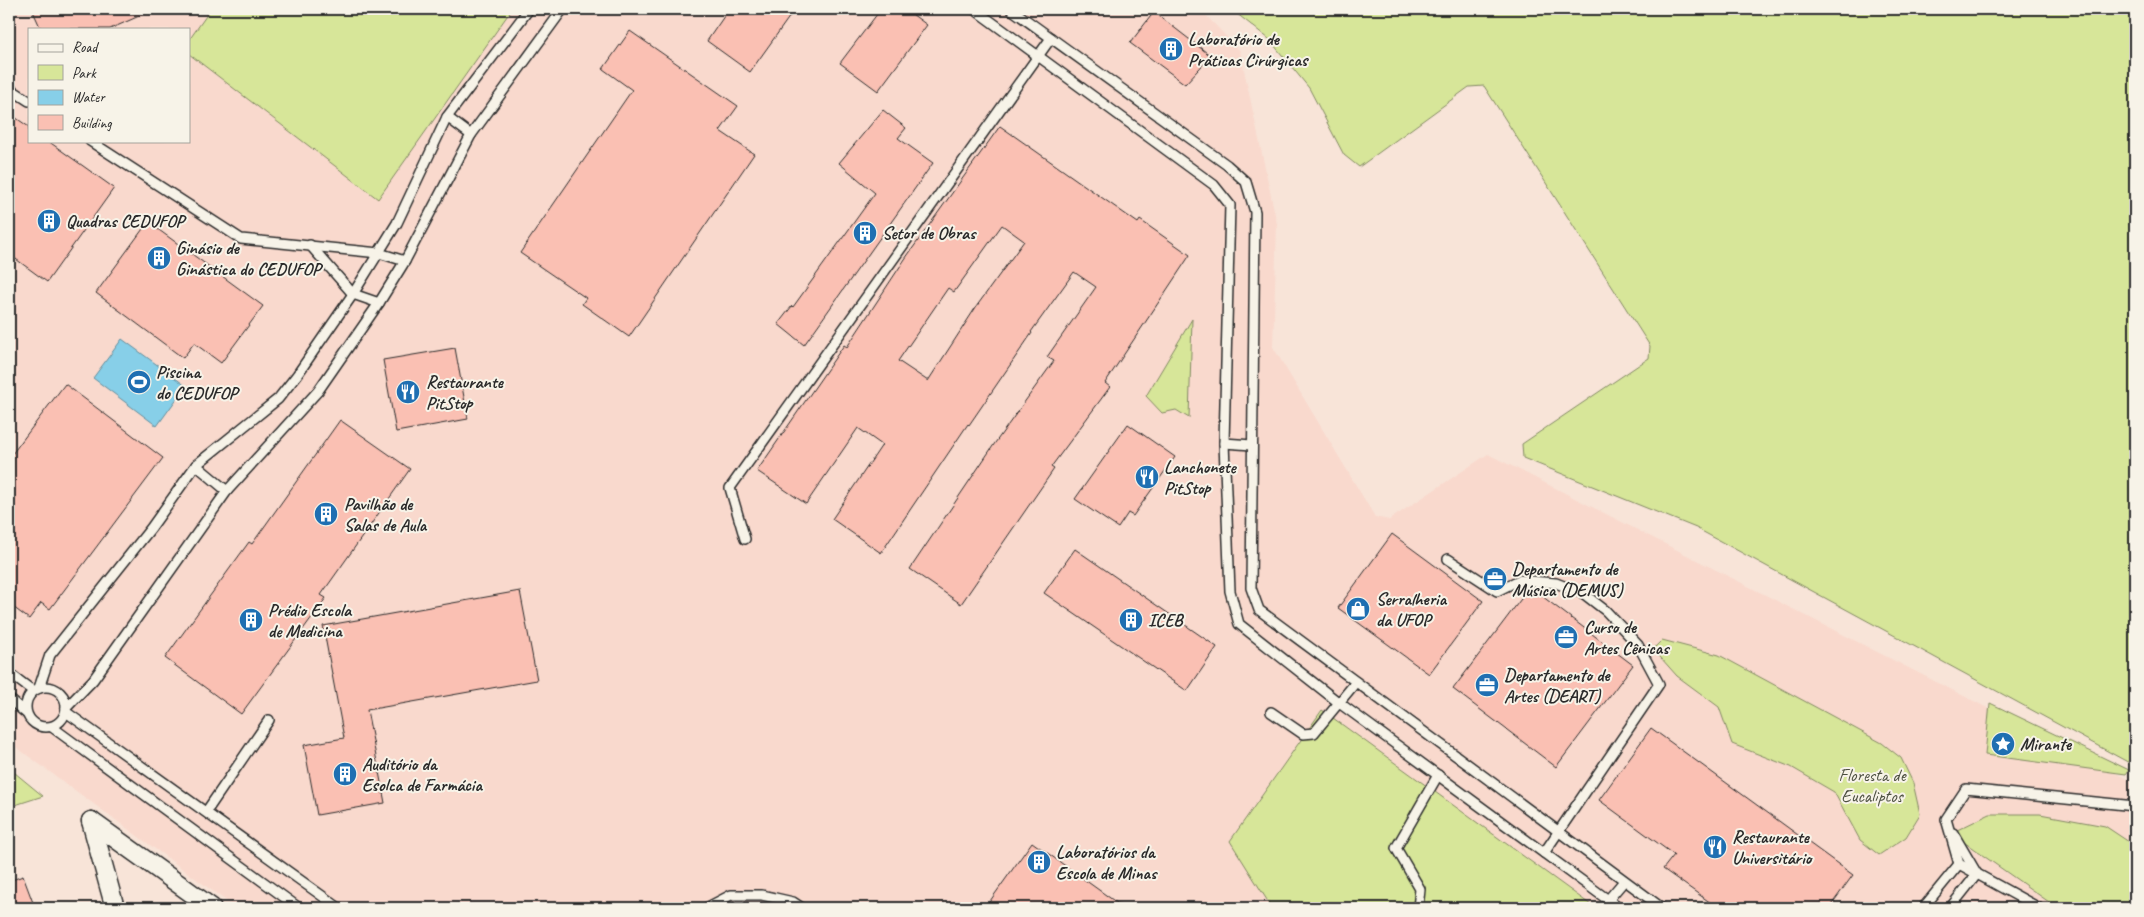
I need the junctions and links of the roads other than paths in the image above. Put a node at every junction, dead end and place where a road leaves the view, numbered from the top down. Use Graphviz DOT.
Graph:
graph roads {
  1 [pos="529,9"];
  2 [pos="562,9"];
  3 [pos="974,9"];
  4 [pos="1011,9"];
  5 [pos="1050,38"];
  6 [pos="1038,56"];
  7 [pos="9,88"];
  8 [pos="28,100"];
  9 [pos="447,117"];
  10 [pos="471,135"];
  11 [pos="92,142"];
  12 [pos="310,245"];
  13 [pos="379,253"];
  14 [pos="405,261"];
  15 [pos="353,294"];
  16 [pos="379,303"];
  17 [pos="1224,443"];
  18 [pos="1252,445"];
  19 [pos="196,465"];
  20 [pos="227,491"];
  21 [pos="745,539"];
  22 [pos="1448,559"];
  23 [pos="9,674"];
  24 [pos="1356,682"];
  25 [pos="36,690"];
  26 [pos="9,699"];
  27 [pos="1338,702"];
  28 [pos="66,710"];
  29 [pos="1271,712"];
  30 [pos="26,713"];
  31 [pos="269,720"];
  32 [pos="52,727"];
  33 [pos="1438,775"];
  34 [pos="2135,806"];
  35 [pos="206,812"];
  36 [pos="1946,819"];
  37 [pos="1560,832"];
  38 [pos="1544,853"];
  39 [pos="1959,864"];
  40 [pos="1976,874"];
  41 [pos="1624,881"];
  42 [pos="1614,906"];
  43 [pos="115,908"];
  44 [pos="212,908"];
  45 [pos="299,908"];
  46 [pos="339,908"];
  47 [pos="706,908"];
  48 [pos="802,908"];
  49 [pos="1418,908"];
  50 [pos="1662,908"];
  51 [pos="1924,908"];
  52 [pos="1950,908"];
  53 [pos="2039,908"];
  1 -- 9 [label="lane"];
  2 -- 10 [label="lane"];
  3 -- 6 [label="lane"];
  4 -- 5 [label="lane"];
  5 -- 6 [label="lane"];
  5 -- 18 [label="lane"];
  6 -- 17 [label="lane"];
  6 -- 21 [label="lane"];
  7 -- 8 [label="lane"];
  9 -- 10 [label="lane"];
  9 -- 13 [label="lane"];
  10 -- 14 [label="lane"];
  11 -- 12 [label="lane"];
  12 -- 13 [label="lane"];
  12 -- 15 [label="lane"];
  13 -- 14 [label="lane"];
  13 -- 15 [label="lane"];
  14 -- 16 [label="lane"];
  15 -- 16 [label="lane"];
  15 -- 19 [label="lane"];
  16 -- 20 [label="lane"];
  17 -- 18 [label="lane"];
  17 -- 27 [label="lane"];
  18 -- 24 [label="lane"];
  19 -- 20 [label="lane"];
  19 -- 25 [label="lane"];
  20 -- 28 [label="lane"];
  22 -- 37 [label="lane"];
  23 -- 25 [label="lane"];
  24 -- 27 [label="lane"];
  24 -- 37 [label="lane"];
  25 -- 28 [label="lane"];
  25 -- 30 [label="lane"];
  26 -- 30 [label="lane"];
  27 -- 29 [label="lane"];
  27 -- 33 [label="lane"];
  28 -- 32 [label="lane"];
  28 -- 35 [label="lane"];
  30 -- 32 [label="lane"];
  31 -- 35 [label="lane"];
  32 -- 45 [label="lane"];
  33 -- 38 [label="lane"];
  33 -- 49 [label="lane"];
  34 -- 36 [label="lane"];
  35 -- 46 [label="lane"];
  36 -- 39 [label="lane"];
  36 -- 40 [label="lane"];
  37 -- 38 [label="lane"];
  37 -- 41 [label="lane"];
  38 -- 42 [label="lane"];
  39 -- 40 [label="lane"];
  39 -- 51 [label="lane"];
  40 -- 52 [label="lane"];
  40 -- 53 [label="lane"];
  41 -- 42 [label="lane"];
  41 -- 50 [label="lane"];
  43 -- 44 [label="street"];
  47 -- 48 [label="lane"];
}
